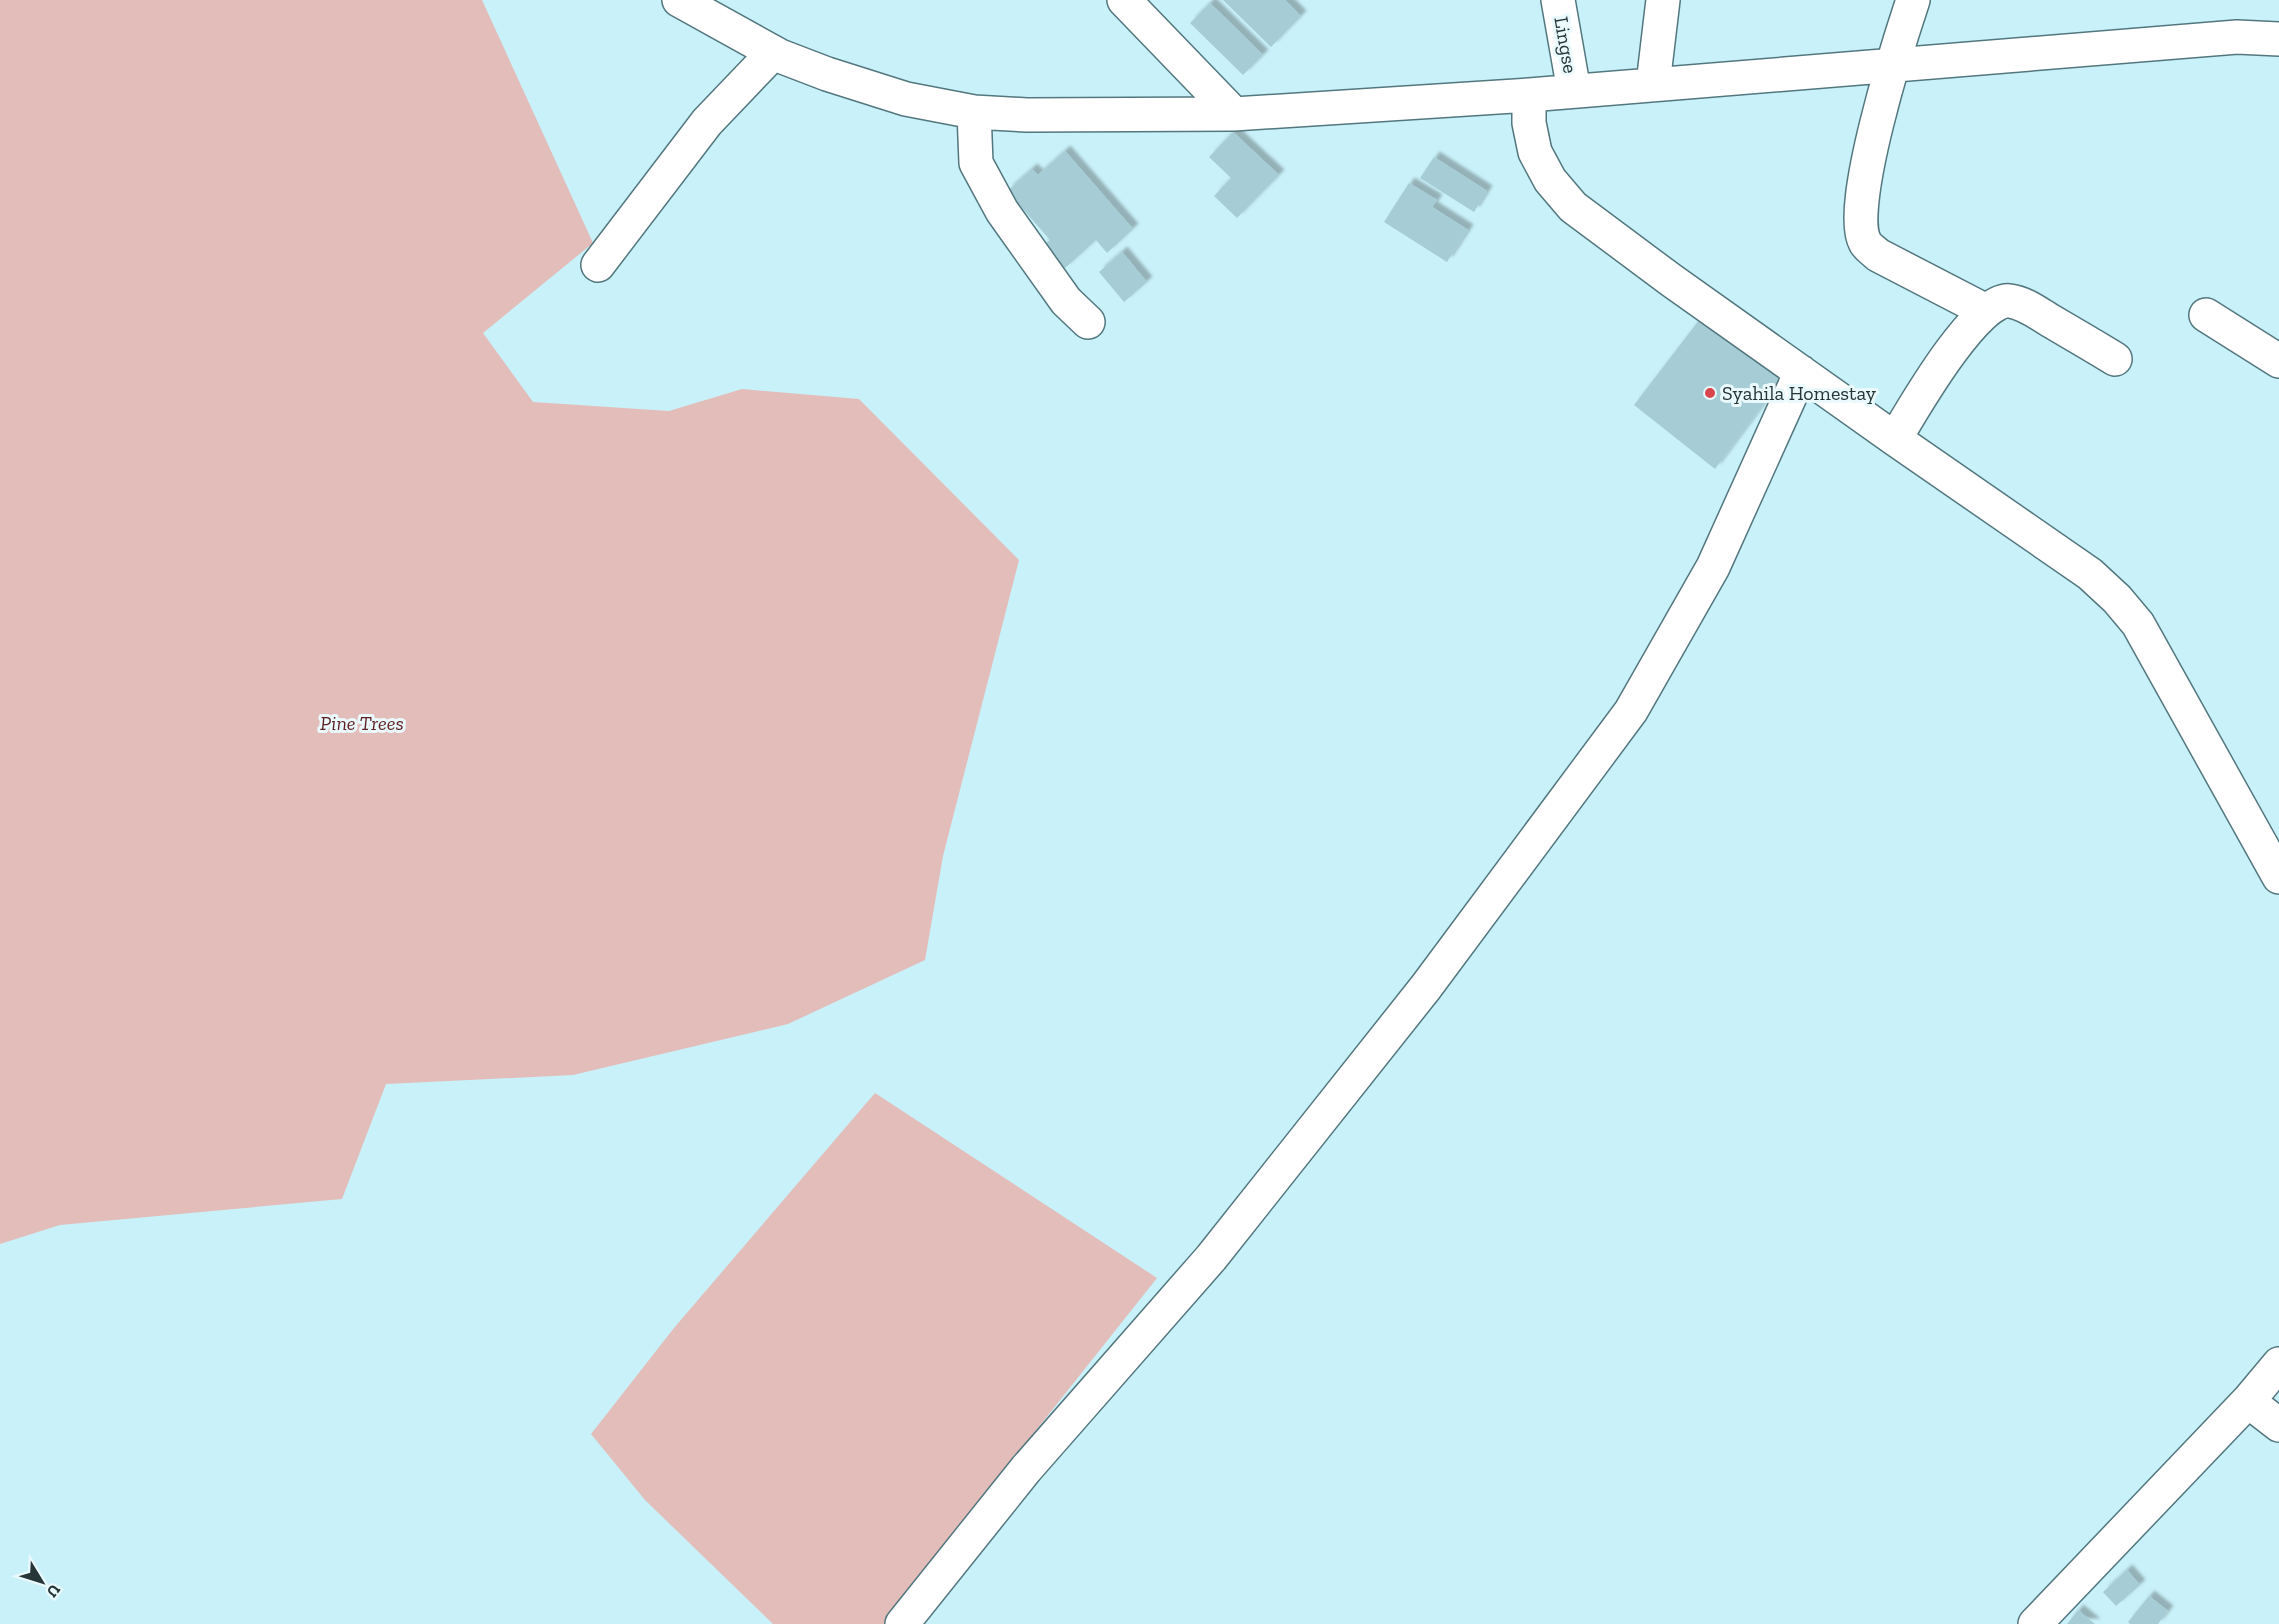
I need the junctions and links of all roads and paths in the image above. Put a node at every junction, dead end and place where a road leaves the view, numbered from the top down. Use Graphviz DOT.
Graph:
graph roads {
  1 [pos="679,0"];
  2 [pos="1124,0"];
  3 [pos="1558,0"];
  4 [pos="1663,0"];
  5 [pos="1913,0"];
  6 [pos="2279,39"];
  7 [pos="773,53"];
  8 [pos="1892,65"];
  9 [pos="1653,84"];
  10 [pos="1574,91"];
  11 [pos="1529,94"];
  12 [pos="974,112"];
  13 [pos="1234,114"];
  14 [pos="598,265"];
  15 [pos="1986,311"];
  16 [pos="2206,315"];
  17 [pos="1088,322"];
  18 [pos="2115,358"];
  19 [pos="2279,361"];
  20 [pos="1801,372"];
  21 [pos="1894,439"];
  22 [pos="2279,877"];
  23 [pos="2279,1364"];
  24 [pos="2248,1401"];
  25 [pos="2279,1425"];
  26 [pos="902,1624"];
  27 [pos="2035,1624"];
  1 -- 7 [label="street"];
  2 -- 13 [label="street"];
  3 -- 10 [label="street, Lingse"];
  4 -- 9 [label="street"];
  5 -- 8 [label="street"];
  6 -- 8 [label="street"];
  7 -- 12 [label="street"];
  7 -- 14 [label="street"];
  8 -- 9 [label="street"];
  8 -- 15 [label="street"];
  9 -- 10 [label="street"];
  10 -- 11 [label="street"];
  11 -- 13 [label="street"];
  11 -- 20 [label="street"];
  12 -- 13 [label="street"];
  12 -- 17 [label="street"];
  15 -- 18 [label="street"];
  15 -- 21 [label="street"];
  16 -- 19 [label="street"];
  20 -- 21 [label="street"];
  20 -- 26 [label="street"];
  21 -- 22 [label="street"];
  23 -- 24 [label="street"];
  24 -- 25 [label="street"];
  24 -- 27 [label="street"];
}
